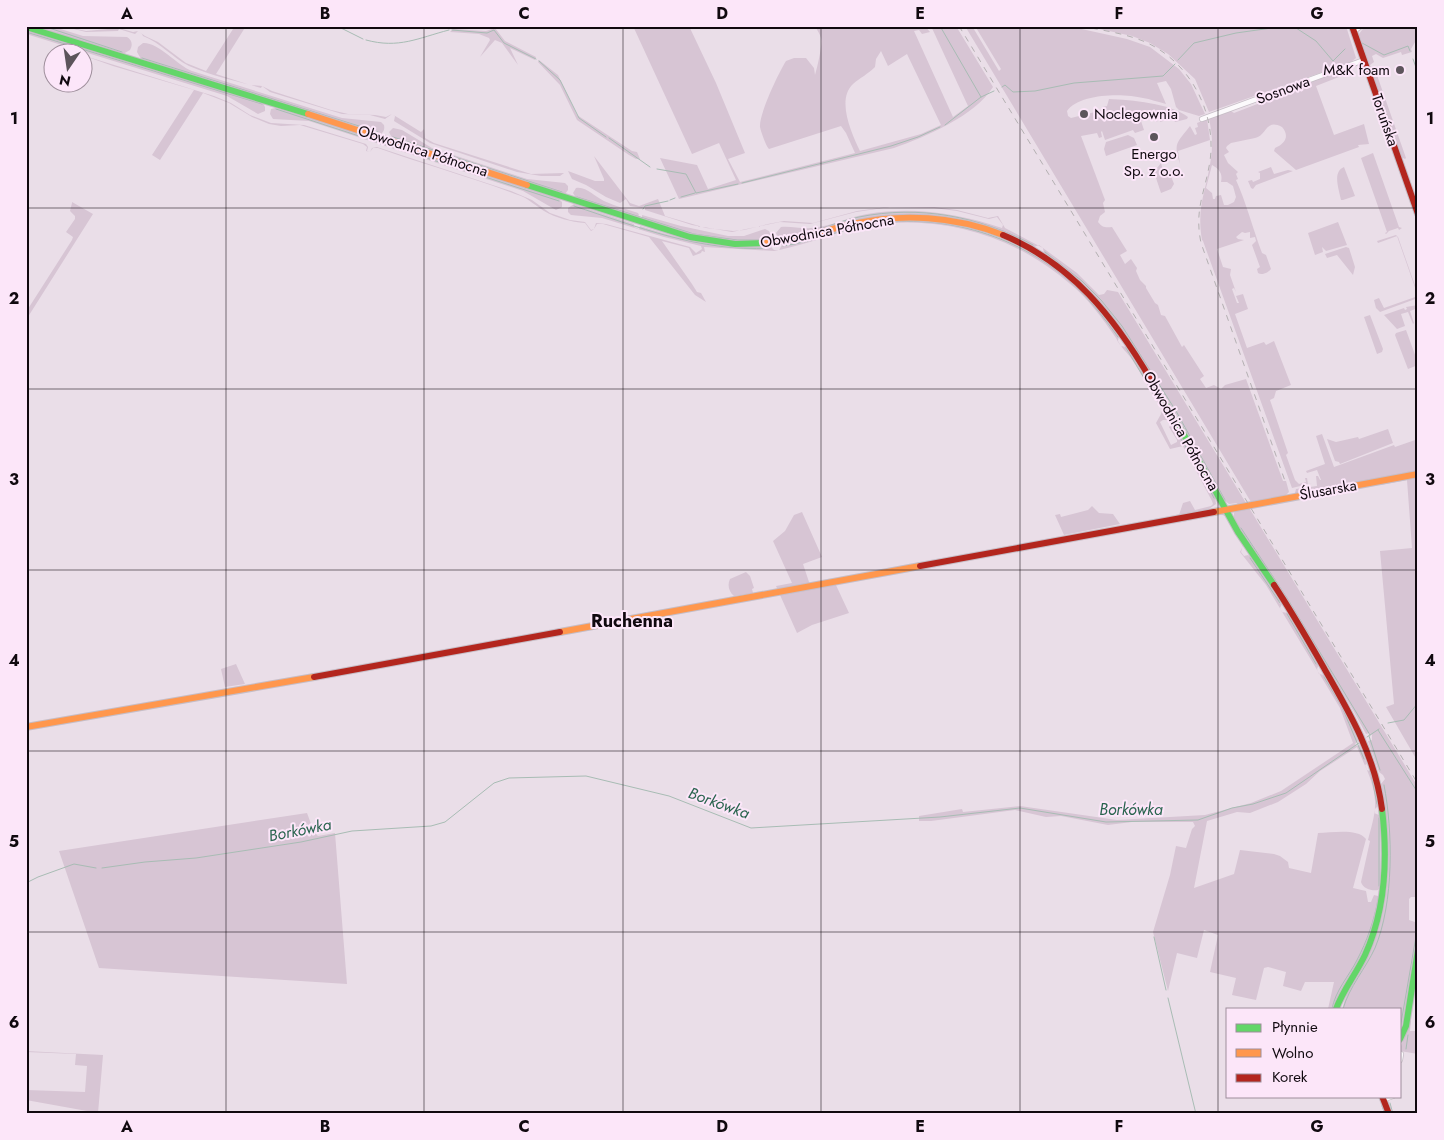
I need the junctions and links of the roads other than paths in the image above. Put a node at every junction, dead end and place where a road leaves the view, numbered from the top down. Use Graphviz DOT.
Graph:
graph roads {
  1 [pos="1361,26"];
  2 [pos="26,27"];
  3 [pos="1353,28"];
  4 [pos="1364,60"];
  5 [pos="1202,119"];
  6 [pos="1418,214"];
  7 [pos="1418,474"];
  8 [pos="1225,508"];
  9 [pos="26,727"];
  10 [pos="1418,950"];
  11 [pos="1343,995"];
  12 [pos="1336,1008"];
  13 [pos="1340,1008"];
  14 [pos="1402,1035"];
  15 [pos="1383,1098"];
  16 [pos="1389,1114"];
  1 -- 3 [label="street"];
  2 -- 8 [label="street, Obwodnica Północna"];
  3 -- 4 [label="street, Toruńska"];
  4 -- 5 [label="street, Sosnowa"];
  4 -- 6 [label="street, Toruńska"];
  7 -- 8 [label="street, Ślusarska"];
  8 -- 9 [label="street, Ślusarska"];
  8 -- 11 [label="street, Obwodnica Północna"];
  10 -- 14 [label="street"];
  11 -- 12 [label="street, Obwodnica Północna"];
  11 -- 13 [label="street, Obwodnica Północna"];
  15 -- 16 [label="street"];
}
